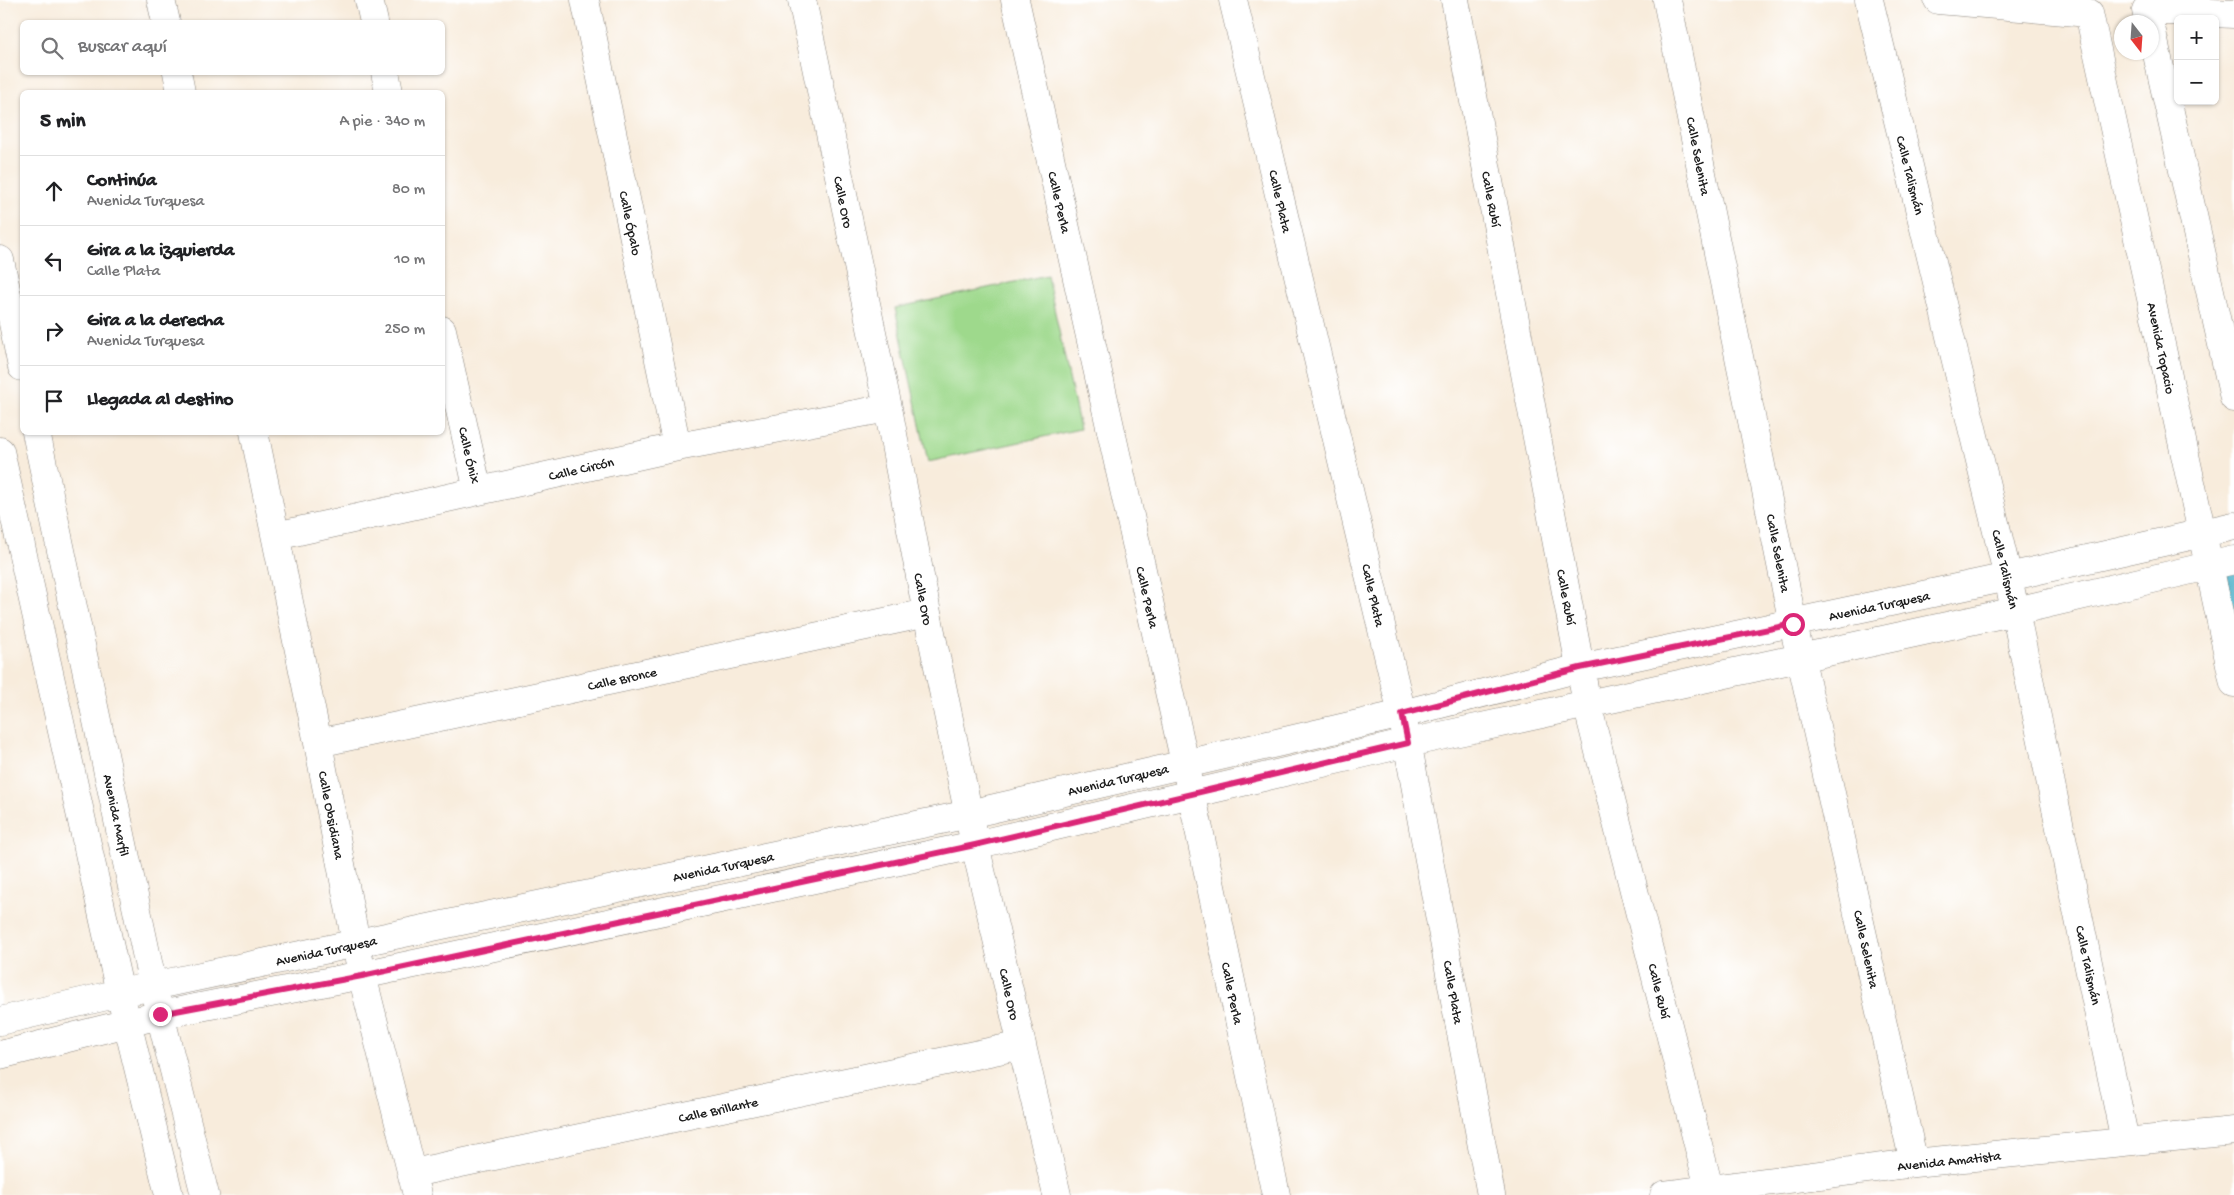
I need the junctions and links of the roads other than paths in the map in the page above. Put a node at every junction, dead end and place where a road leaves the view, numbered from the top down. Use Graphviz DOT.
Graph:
graph roads {
  1 [pos="161,0"];
  2 [pos="369,0"];
  3 [pos="585,0"];
  4 [pos="802,0"];
  5 [pos="1015,0"];
  6 [pos="1233,0"];
  7 [pos="1454,0"];
  8 [pos="1667,0"];
  9 [pos="1869,0"];
  10 [pos="1938,0"];
  11 [pos="2234,14"];
  12 [pos="166,20"];
  13 [pos="374,20"];
  14 [pos="2159,21"];
  15 [pos="2158,60"];
  16 [pos="178,75"];
  17 [pos="386,75"];
  18 [pos="181,90"];
  19 [pos="389,90"];
  20 [pos="0,260"];
  21 [pos="445,343"];
  22 [pos="20,357"];
  23 [pos="2234,398"];
  24 [pos="888,408"];
  25 [pos="37,435"];
  26 [pos="255,435"];
  27 [pos="677,447"];
  28 [pos="0,452"];
  29 [pos="478,491"];
  30 [pos="2216,530"];
  31 [pos="276,536"];
  32 [pos="2222,563"];
  33 [pos="2008,577"];
  34 [pos="2016,611"];
  35 [pos="927,613"];
  36 [pos="1793,624"];
  37 [pos="1802,657"];
  38 [pos="1580,668"];
  39 [pos="2234,683"];
  40 [pos="1587,704"];
  41 [pos="1402,714"];
  42 [pos="318,743"];
  43 [pos="1408,743"];
  44 [pos="1185,763"];
  45 [pos="1191,793"];
  46 [pos="970,814"];
  47 [pos="975,845"];
  48 [pos="357,943"];
  49 [pos="362,976"];
  50 [pos="153,986"];
  51 [pos="120,993"];
  52 [pos="160,1014"];
  53 [pos="0,1021"];
  54 [pos="128,1022"];
  55 [pos="1022,1045"];
  56 [pos="0,1054"];
  57 [pos="2234,1131"];
  58 [pos="2125,1141"];
  59 [pos="1914,1163"];
  60 [pos="415,1184"];
  61 [pos="1709,1188"];
  62 [pos="169,1195"];
  63 [pos="204,1195"];
  64 [pos="1057,1195"];
  65 [pos="1276,1195"];
  66 [pos="1491,1195"];
  67 [pos="1664,1195"];
  1 -- 12 [label="street"];
  2 -- 13 [label="street"];
  3 -- 27 [label="street, Calle Ópalo"];
  4 -- 24 [label="street, Calle Oro"];
  5 -- 44 [label="street, Calle Perla"];
  6 -- 41 [label="street, Calle Plata"];
  7 -- 38 [label="street, Calle Rubí"];
  8 -- 36 [label="street, Calle Selenita"];
  9 -- 33 [label="street, Calle Talismán"];
  10 -- 30 [label="street, Avenida Topacio"];
  11 -- 14 [label="street"];
  15 -- 23 [label="street"];
  16 -- 18 [label="street"];
  17 -- 19 [label="street"];
  20 -- 22 [label="street"];
  21 -- 29 [label="street, Calle Ónix"];
  24 -- 27 [label="street, Calle Circón"];
  24 -- 35 [label="street, Calle Oro"];
  25 -- 50 [label="street, Avenida Marfil"];
  26 -- 31 [label="street, Calle Obsidiana"];
  27 -- 29 [label="street, Calle Circón"];
  28 -- 51 [label="street"];
  29 -- 31 [label="street, Calle Circón"];
  30 -- 32 [label="street, Avenida Topacio"];
  30 -- 33 [label="street, Avenida Turquesa"];
  31 -- 42 [label="street, Calle Obsidiana"];
  32 -- 34 [label="street"];
  32 -- 39 [label="street, Avenida Topacio"];
  33 -- 34 [label="street, Calle Talismán"];
  33 -- 36 [label="street, Avenida Turquesa"];
  34 -- 37 [label="street"];
  34 -- 58 [label="street, Calle Talismán"];
  35 -- 42 [label="street, Calle Bronce"];
  35 -- 46 [label="street, Calle Oro"];
  36 -- 37 [label="street, Calle Selenita"];
  36 -- 38 [label="street, Avenida Turquesa"];
  37 -- 40 [label="street"];
  37 -- 59 [label="street, Calle Selenita"];
  38 -- 40 [label="street, Calle Rubí"];
  38 -- 41 [label="street, Avenida Turquesa"];
  40 -- 43 [label="street"];
  40 -- 61 [label="street, Calle Rubí"];
  41 -- 43 [label="street, Calle Plata"];
  41 -- 44 [label="street, Avenida Turquesa"];
  42 -- 48 [label="street, Calle Obsidiana"];
  43 -- 45 [label="street"];
  43 -- 66 [label="street, Calle Plata"];
  44 -- 45 [label="street, Calle Perla"];
  44 -- 46 [label="street, Avenida Turquesa"];
  45 -- 47 [label="street"];
  45 -- 65 [label="street, Calle Perla"];
  46 -- 47 [label="street, Calle Oro"];
  46 -- 48 [label="street, Avenida Turquesa"];
  47 -- 49 [label="street"];
  47 -- 55 [label="street, Calle Oro"];
  48 -- 49 [label="street, Calle Obsidiana"];
  48 -- 50 [label="street, Avenida Turquesa"];
  49 -- 52 [label="street"];
  49 -- 60 [label="street, Calle Obsidiana"];
  50 -- 51 [label="street, Avenida Turquesa"];
  50 -- 52 [label="street, Avenida Marfil"];
  51 -- 53 [label="street, Avenida Turquesa"];
  51 -- 54 [label="street"];
  52 -- 54 [label="street"];
  52 -- 63 [label="street, Avenida Marfil"];
  54 -- 56 [label="street"];
  54 -- 62 [label="street"];
  55 -- 60 [label="street, Calle Brillante"];
  55 -- 64 [label="street, Calle Oro"];
  57 -- 58 [label="street, Avenida Amatista"];
  58 -- 59 [label="street, Avenida Amatista"];
  59 -- 61 [label="street, Avenida Amatista"];
  61 -- 67 [label="street, Avenida Amatista"];
}
